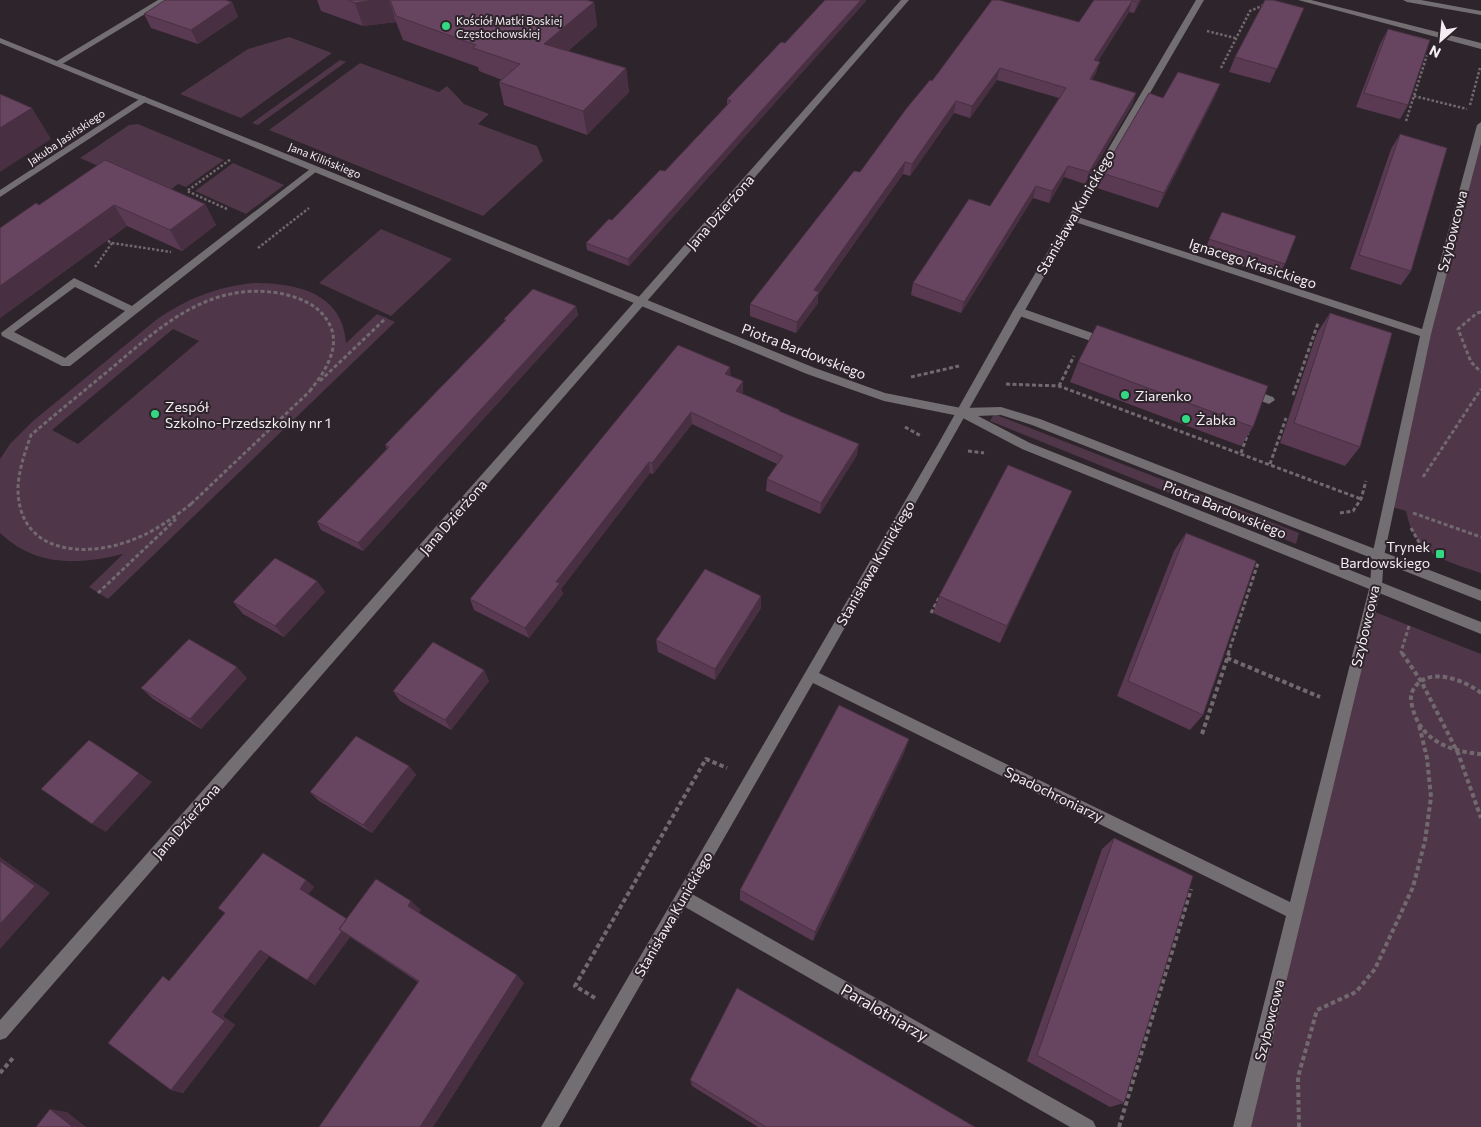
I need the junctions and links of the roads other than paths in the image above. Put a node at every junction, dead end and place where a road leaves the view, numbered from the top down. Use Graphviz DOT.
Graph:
graph roads {
  1 [pos="164,0"];
  2 [pos="905,0"];
  3 [pos="1200,0"];
  4 [pos="1302,0"];
  5 [pos="1407,0"];
  6 [pos="1481,13"];
  7 [pos="0,40"];
  8 [pos="1481,46"];
  9 [pos="56,64"];
  10 [pos="144,99"];
  11 [pos="1481,124"];
  12 [pos="1479,146"];
  13 [pos="314,169"];
  14 [pos="0,194"];
  15 [pos="1072,218"];
  16 [pos="641,302"];
  17 [pos="133,310"];
  18 [pos="1018,311"];
  19 [pos="1426,334"];
  20 [pos="1114,345"];
  21 [pos="1242,390"];
  22 [pos="1269,400"];
  23 [pos="961,412"];
  24 [pos="1378,556"];
  25 [pos="1376,585"];
  26 [pos="1481,596"];
  27 [pos="1481,628"];
  28 [pos="810,675"];
  29 [pos="682,897"];
  30 [pos="1296,913"];
  31 [pos="0,1032"];
  32 [pos="550,1127"];
  33 [pos="1087,1127"];
  34 [pos="1242,1127"];
  1 -- 9 [label="street"];
  2 -- 16 [label="street, Jana Dzierżona"];
  3 -- 15 [label="street, Stanisława Kunickiego"];
  4 -- 8 [label="street"];
  5 -- 6 [label="street"];
  7 -- 9 [label="street, Jana Kilińskiego"];
  9 -- 10 [label="street, Jana Kilińskiego"];
  10 -- 13 [label="street, Jana Kilińskiego"];
  10 -- 14 [label="street, Jakuba Jasińskiego"];
  11 -- 12 [label="street, Szybowcowa"];
  12 -- 19 [label="street, Szybowcowa"];
  13 -- 16 [label="street, Jana Kilińskiego"];
  13 -- 17 [label="street"];
  15 -- 18 [label="street, Stanisława Kunickiego"];
  15 -- 19 [label="street, Ignacego Krasickiego"];
  16 -- 23 [label="street, Piotra Bardowskiego"];
  16 -- 31 [label="street, Jana Dzierżona"];
  17 -- 17 [label="street"];
  18 -- 20 [label="street"];
  18 -- 23 [label="street, Stanisława Kunickiego"];
  19 -- 24 [label="street, Szybowcowa"];
  21 -- 22 [label="street"];
  23 -- 24 [label="street, Piotra Bardowskiego"];
  23 -- 25 [label="street, Piotra Bardowskiego"];
  23 -- 28 [label="street, Stanisława Kunickiego"];
  24 -- 25 [label="street, Szybowcowa"];
  24 -- 26 [label="street, Piotra Bardowskiego"];
  25 -- 27 [label="street, Piotra Bardowskiego"];
  25 -- 30 [label="street, Szybowcowa"];
  28 -- 29 [label="street, Stanisława Kunickiego"];
  28 -- 30 [label="street, Spadochroniarzy"];
  29 -- 32 [label="street, Stanisława Kunickiego"];
  29 -- 33 [label="street, Paralotniarzy"];
  30 -- 34 [label="street, Szybowcowa"];
}
